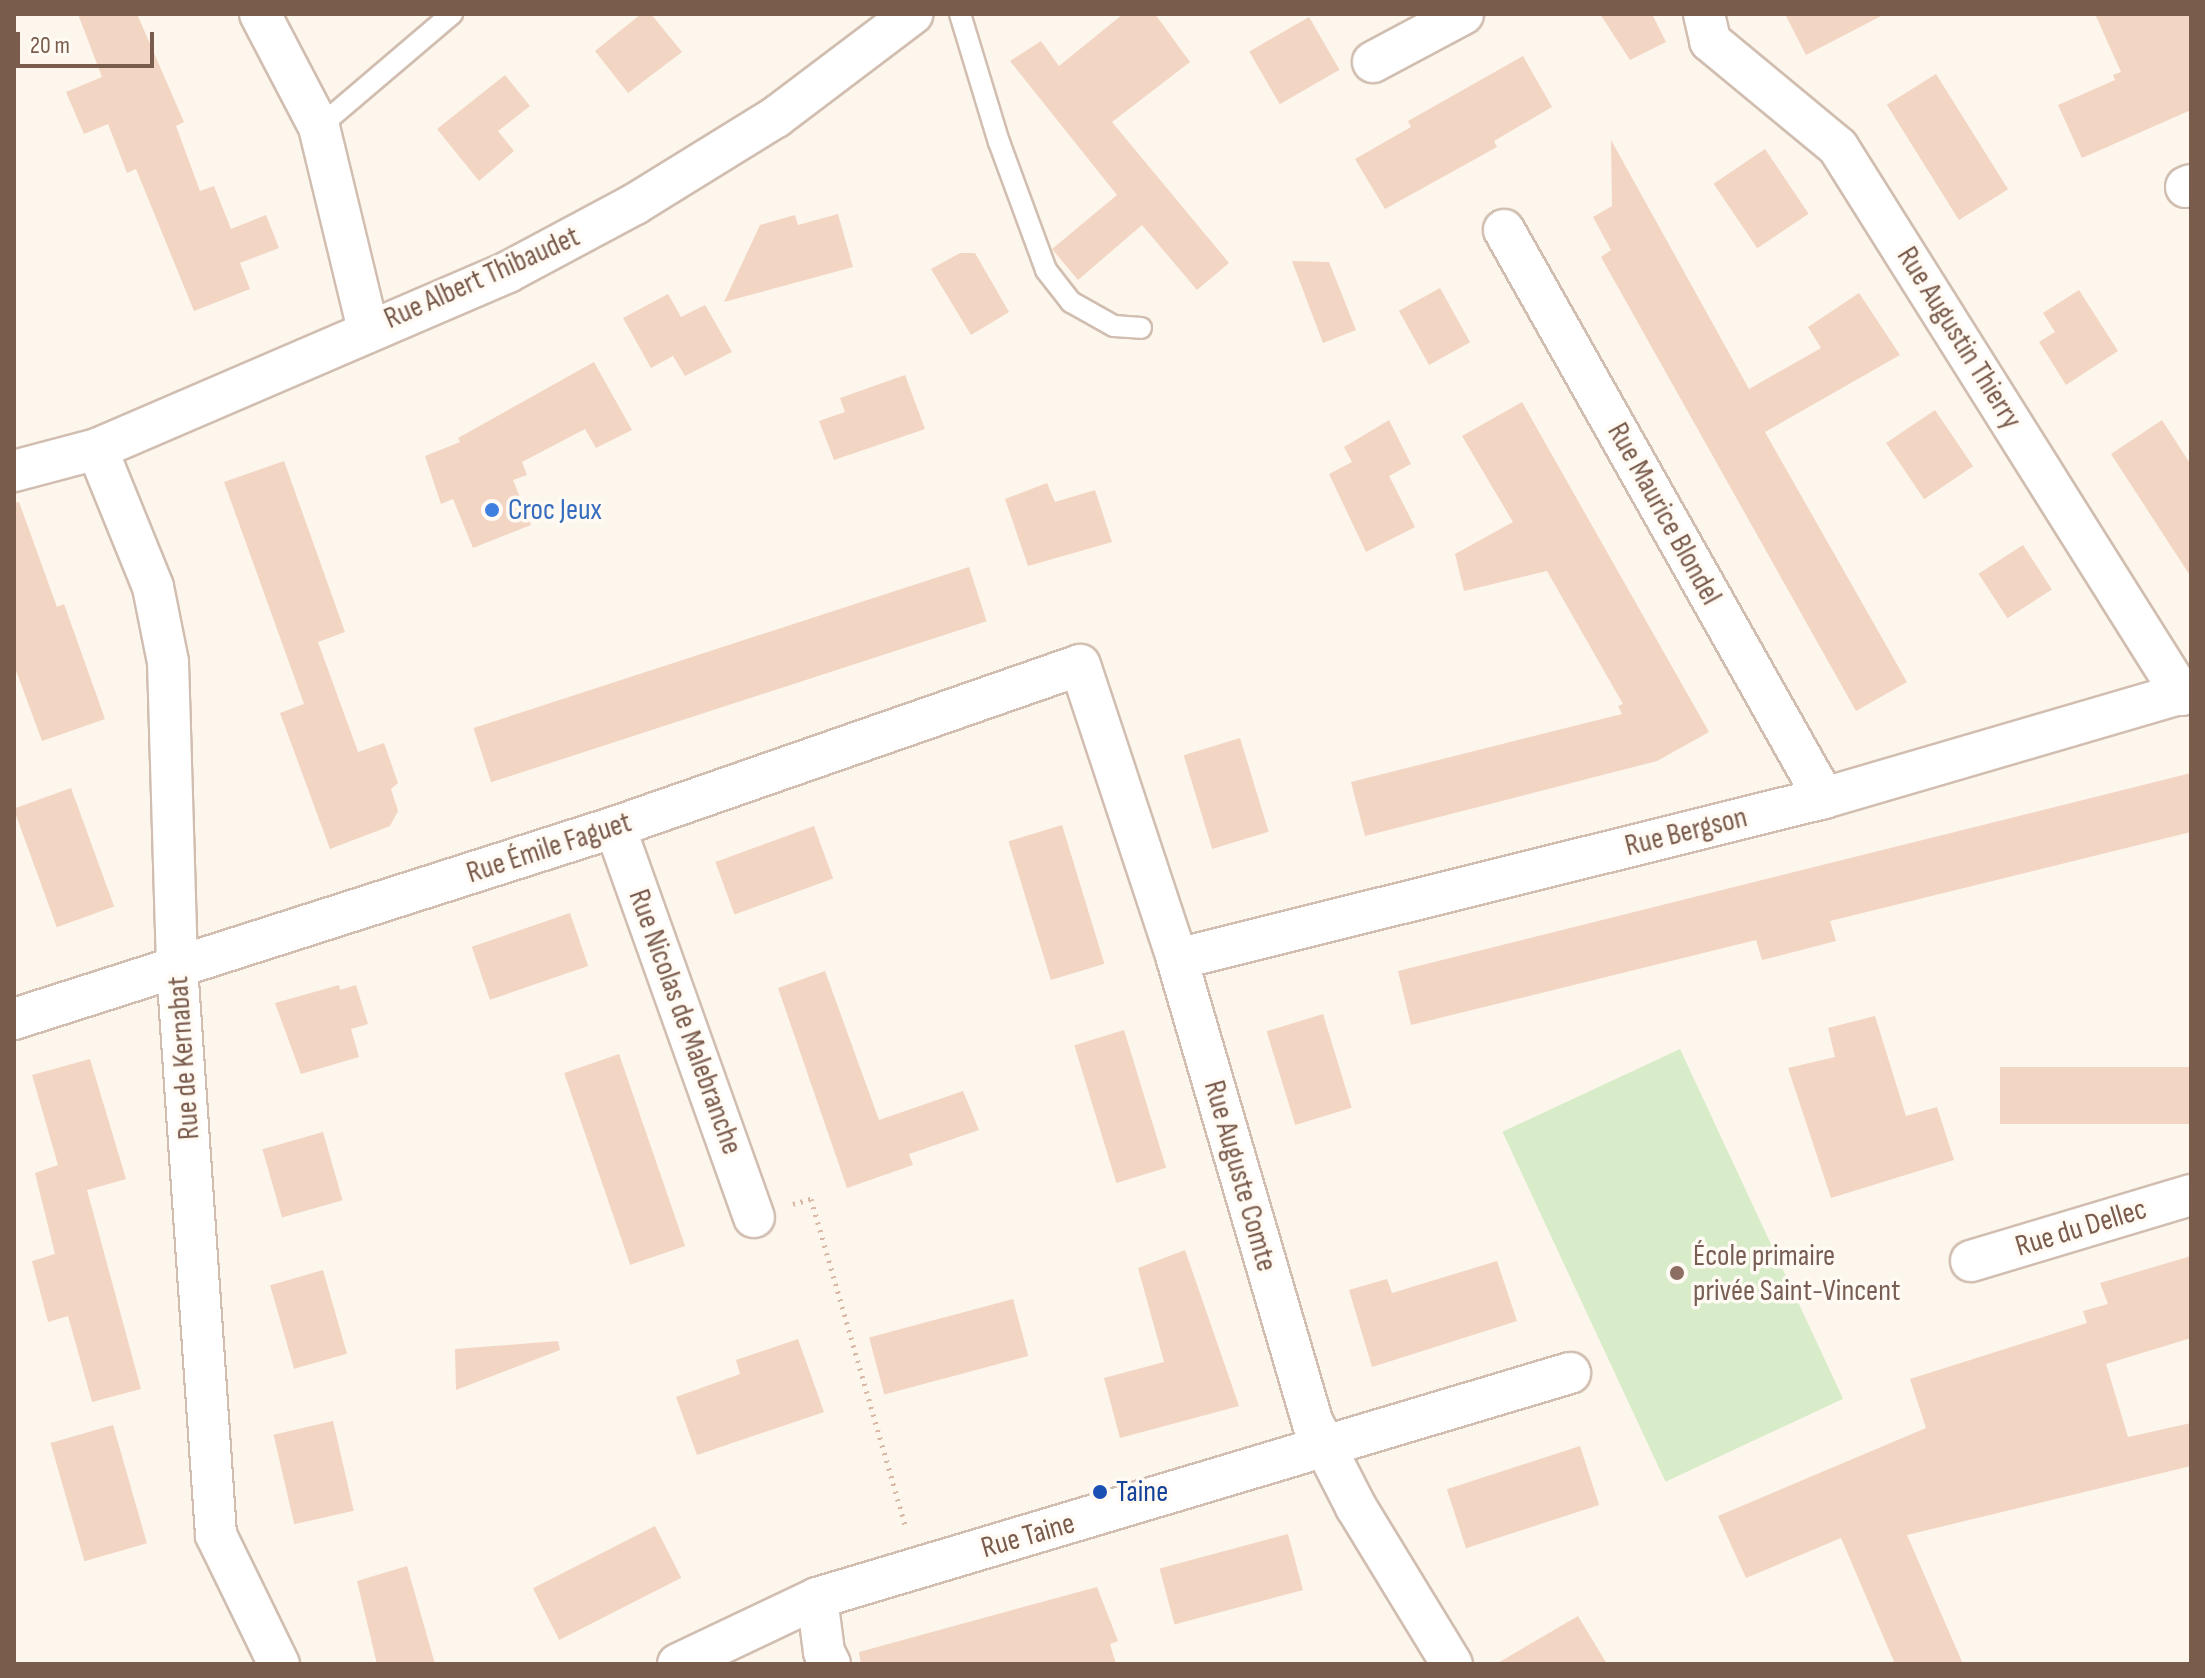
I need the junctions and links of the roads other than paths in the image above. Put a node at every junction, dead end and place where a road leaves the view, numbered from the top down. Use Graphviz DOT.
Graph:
graph roads {
  1 [pos="260,14"];
  2 [pos="452,14"];
  3 [pos="912,14"];
  4 [pos="960,14"];
  5 [pos="1463,14"];
  6 [pos="1704,14"];
  7 [pos="1373,62"];
  8 [pos="319,127"];
  9 [pos="1504,230"];
  10 [pos="1141,328"];
  11 [pos="368,329"];
  12 [pos="97,449"];
  13 [pos="14,471"];
  14 [pos="1080,665"];
  15 [pos="2186,693"];
  16 [pos="1824,798"];
  17 [pos="615,827"];
  18 [pos="1177,959"];
  19 [pos="177,967"];
  20 [pos="14,1019"];
  21 [pos="2191,1195"];
  22 [pos="754,1217"];
  23 [pos="1971,1261"];
  24 [pos="1570,1373"];
  25 [pos="1324,1450"];
  26 [pos="817,1598"];
  27 [pos="279,1664"];
  28 [pos="678,1664"];
  29 [pos="830,1664"];
  30 [pos="1452,1664"];
  1 -- 8 [label="street"];
  2 -- 8 [label="lane"];
  3 -- 11 [label="street, Rue Albert Thibaudet"];
  4 -- 10 [label="lane"];
  5 -- 7 [label="street"];
  6 -- 15 [label="street, Rue Augustin Thierry"];
  8 -- 11 [label="street"];
  9 -- 16 [label="street, Rue Maurice Blondel"];
  11 -- 12 [label="street, Rue Albert Thibaudet"];
  12 -- 13 [label="street, Rue Albert Thibaudet"];
  12 -- 19 [label="street, Rue de Kernabat"];
  14 -- 17 [label="street, Rue Émile Faguet"];
  14 -- 18 [label="street, Rue Auguste Comte"];
  15 -- 16 [label="street, Rue Bergson"];
  16 -- 18 [label="street, Rue Bergson"];
  17 -- 19 [label="street, Rue Émile Faguet"];
  17 -- 22 [label="street, Rue Nicolas de Malebranche"];
  18 -- 25 [label="street, Rue Auguste Comte"];
  19 -- 20 [label="street, Rue Émile Faguet"];
  19 -- 27 [label="street, Rue de Kernabat"];
  21 -- 23 [label="street, Rue du Dellec"];
  24 -- 25 [label="street, Rue Taine"];
  25 -- 26 [label="street, Rue Taine"];
  25 -- 30 [label="street, Rue Auguste Comte"];
  26 -- 28 [label="street, Rue Taine"];
  26 -- 29 [label="street"];
}
